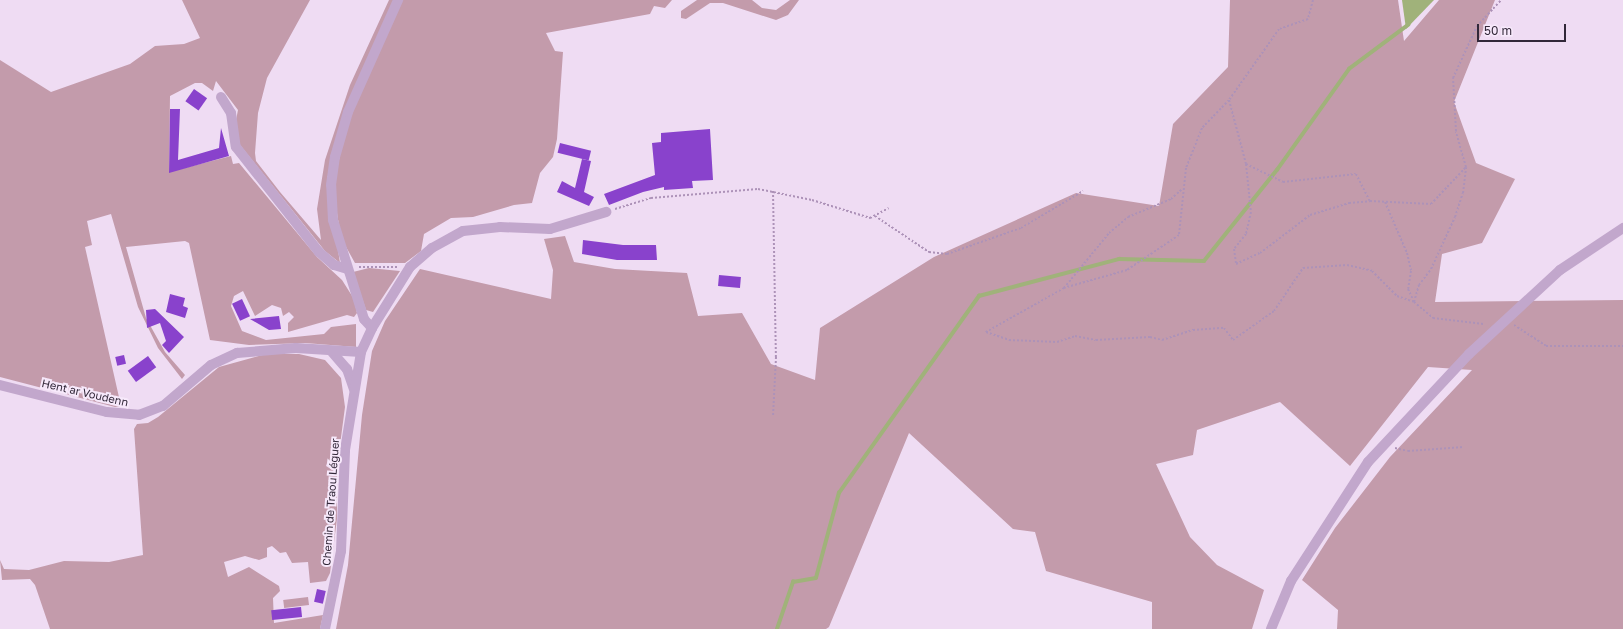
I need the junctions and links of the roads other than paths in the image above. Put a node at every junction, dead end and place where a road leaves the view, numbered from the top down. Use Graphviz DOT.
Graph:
graph roads {
  1 [pos="398,0"];
  2 [pos="221,97"];
  3 [pos="606,212"];
  4 [pos="1623,228"];
  5 [pos="347,269"];
  6 [pos="372,328"];
  7 [pos="332,352"];
  8 [pos="361,352"];
  9 [pos="0,385"];
  10 [pos="355,392"];
  11 [pos="325,629"];
  12 [pos="1272,629"];
  1 -- 5 [label="street"];
  2 -- 5 [label="street"];
  3 -- 6 [label="street, Chemin de Traou Léguer"];
  4 -- 12 [label="street"];
  5 -- 6 [label="street"];
  6 -- 8 [label="street, Chemin de Traou Léguer"];
  7 -- 8 [label="street, Hent ar Voudenn"];
  7 -- 9 [label="street, Hent ar Voudenn"];
  7 -- 10 [label="street"];
  8 -- 10 [label="street, Chemin de Traou Léguer"];
  10 -- 11 [label="street, Chemin de Traou Léguer"];
}
